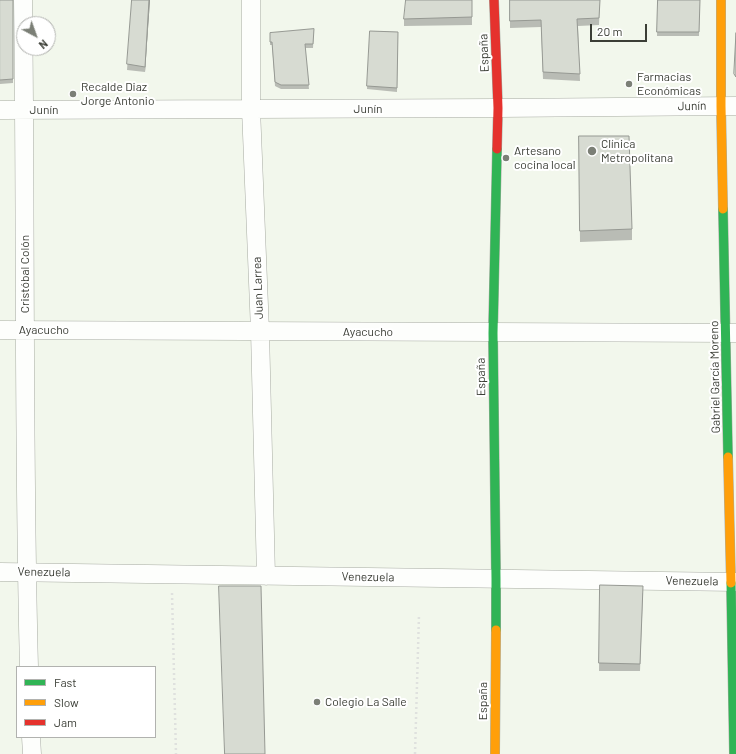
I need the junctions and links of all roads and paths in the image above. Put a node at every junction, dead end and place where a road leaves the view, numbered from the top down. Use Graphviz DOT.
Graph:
graph roads {
  1 [pos="23,0"];
  2 [pos="251,0"];
  3 [pos="494,0"];
  4 [pos="720,0"];
  5 [pos="729,106"];
  6 [pos="498,108"];
  7 [pos="251,109"];
  8 [pos="0,110"];
  9 [pos="24,110"];
  10 [pos="0,330"];
  11 [pos="25,330"];
  12 [pos="260,331"];
  13 [pos="493,333"];
  14 [pos="731,333"];
  15 [pos="0,572"];
  16 [pos="26,572"];
  17 [pos="172,574"];
  18 [pos="266,576"];
  19 [pos="496,579"];
  20 [pos="734,582"];
  21 [pos="419,615"];
  22 [pos="29,666"];
  23 [pos="32,738"];
  24 [pos="32,754"];
  25 [pos="176,754"];
  26 [pos="415,754"];
  27 [pos="495,754"];
  28 [pos="734,754"];
  1 -- 9 [label="street, Cristóbal Colón"];
  2 -- 7 [label="street, Juan Larrea"];
  3 -- 6 [label="street, España"];
  4 -- 5 [label="street, Gabriel García Moreno"];
  5 -- 6 [label="street, Junín"];
  5 -- 14 [label="street, Gabriel García Moreno"];
  6 -- 7 [label="street, Junín"];
  6 -- 13 [label="street, España"];
  7 -- 9 [label="street, Junín"];
  7 -- 12 [label="street, Juan Larrea"];
  8 -- 9 [label="street, Junín"];
  9 -- 11 [label="street, Cristóbal Colón"];
  10 -- 11 [label="street, Ayacucho"];
  11 -- 12 [label="street, Ayacucho"];
  11 -- 16 [label="street, Cristóbal Colón"];
  12 -- 13 [label="street, Ayacucho"];
  12 -- 18 [label="street, Juan Larrea"];
  13 -- 14 [label="street, Ayacucho"];
  13 -- 19 [label="street, España"];
  14 -- 20 [label="street, Gabriel García Moreno"];
  15 -- 16 [label="street, Venezuela"];
  16 -- 17 [label="street, Venezuela"];
  16 -- 22 [label="street, Cristóbal Colón"];
  17 -- 18 [label="street, Venezuela"];
  17 -- 25 [label="path"];
  18 -- 19 [label="street, Venezuela"];
  19 -- 20 [label="street, Venezuela"];
  19 -- 27 [label="street, España"];
  20 -- 28 [label="street, Gabriel García Moreno"];
  21 -- 26 [label="path"];
  23 -- 24 [label="street"];
}
